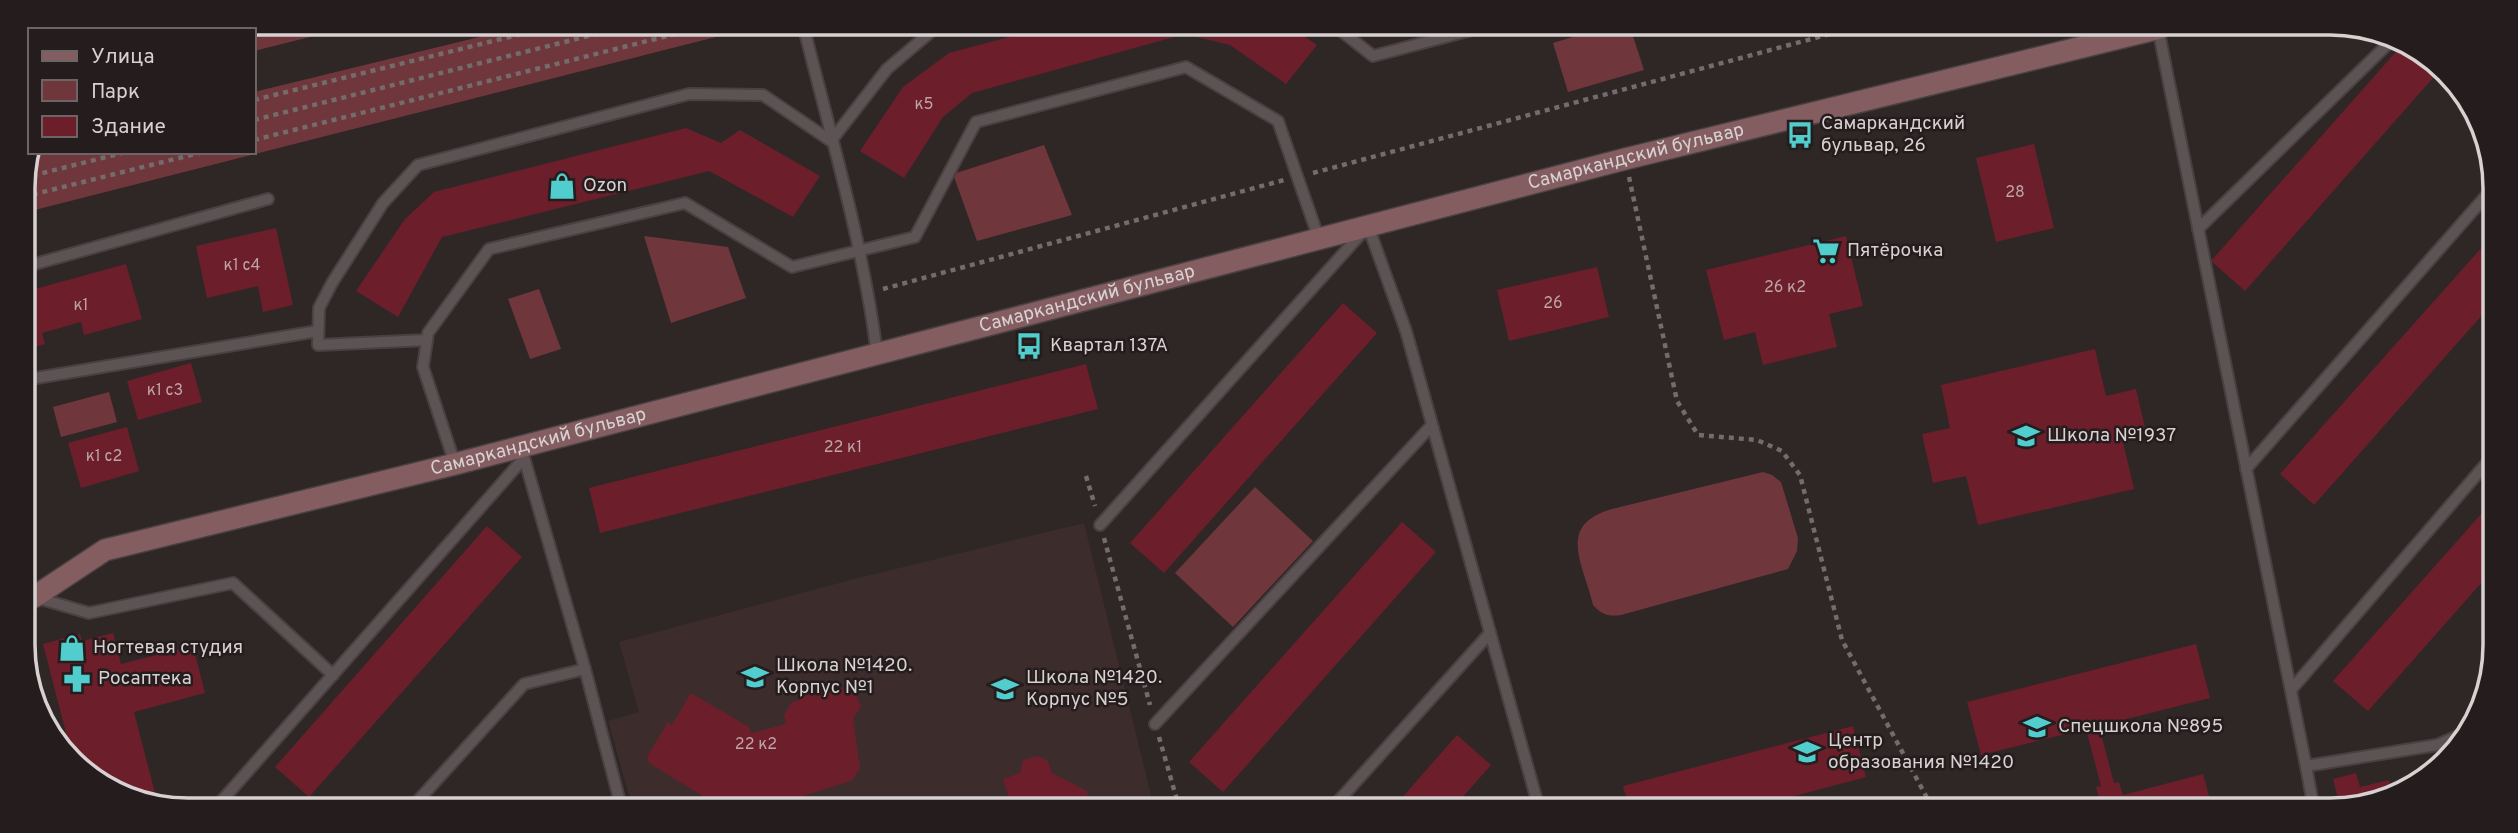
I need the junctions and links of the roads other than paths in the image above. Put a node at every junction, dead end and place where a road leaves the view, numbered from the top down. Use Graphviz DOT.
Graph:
graph roads {
  1 [pos="806,35"];
  2 [pos="927,35"];
  3 [pos="1346,35"];
  4 [pos="1454,35"];
  5 [pos="2130,35"];
  6 [pos="2160,35"];
  7 [pos="2386,46"];
  8 [pos="831,141"];
  9 [pos="268,199"];
  10 [pos="2483,199"];
  11 [pos="1368,226"];
  12 [pos="2198,229"];
  13 [pos="1319,239"];
  14 [pos="860,251"];
  15 [pos="35,264"];
  16 [pos="318,331"];
  17 [pos="427,340"];
  18 [pos="877,354"];
  19 [pos="35,378"];
  20 [pos="1432,425"];
  21 [pos="522,452"];
  22 [pos="454,464"];
  23 [pos="2483,467"];
  24 [pos="2246,469"];
  25 [pos="1100,525"];
  26 [pos="35,594"];
  27 [pos="35,600"];
  28 [pos="1490,633"];
  29 [pos="585,669"];
  30 [pos="333,675"];
  31 [pos="2291,690"];
  32 [pos="1155,724"];
  33 [pos="2450,739"];
  34 [pos="2306,766"];
  35 [pos="224,798"];
  36 [pos="420,798"];
  37 [pos="619,798"];
  38 [pos="1341,798"];
  39 [pos="1536,798"];
  40 [pos="2312,798"];
  1 -- 8 [label="lane"];
  2 -- 8 [label="lane"];
  3 -- 4 [label="lane"];
  5 -- 11 [label="street, Самаркандский бульвар"];
  6 -- 12 [label="lane"];
  7 -- 12 [label="lane"];
  8 -- 14 [label="lane"];
  8 -- 16 [label="lane"];
  9 -- 15 [label="lane"];
  10 -- 24 [label="lane"];
  11 -- 13 [label="street, Самаркандский бульвар"];
  11 -- 20 [label="lane"];
  11 -- 25 [label="lane"];
  12 -- 24 [label="lane"];
  13 -- 14 [label="lane"];
  13 -- 18 [label="street, Самаркандский бульвар"];
  14 -- 17 [label="lane"];
  14 -- 18 [label="lane"];
  16 -- 17 [label="lane"];
  16 -- 19 [label="lane"];
  17 -- 22 [label="lane"];
  18 -- 21 [label="street, Самаркандский бульвар"];
  20 -- 28 [label="lane"];
  20 -- 32 [label="lane"];
  21 -- 22 [label="street, Самаркандский бульвар"];
  21 -- 29 [label="lane"];
  21 -- 30 [label="lane"];
  22 -- 26 [label="street, Самаркандский бульвар"];
  23 -- 31 [label="lane"];
  24 -- 31 [label="lane"];
  27 -- 30 [label="lane"];
  28 -- 38 [label="lane"];
  28 -- 39 [label="lane"];
  29 -- 36 [label="lane"];
  29 -- 37 [label="lane"];
  30 -- 35 [label="lane"];
  31 -- 34 [label="lane"];
  33 -- 34 [label="lane"];
  34 -- 40 [label="lane"];
}
